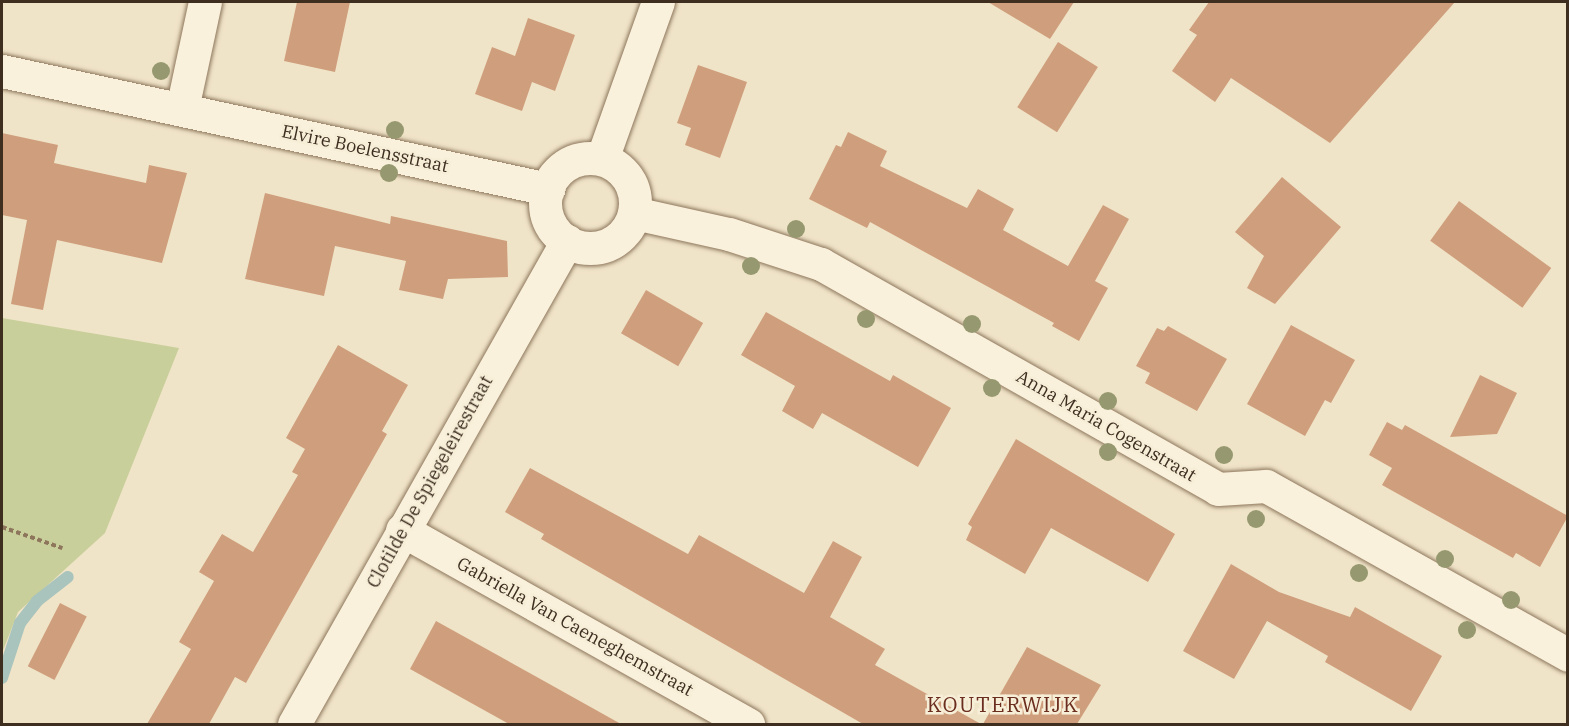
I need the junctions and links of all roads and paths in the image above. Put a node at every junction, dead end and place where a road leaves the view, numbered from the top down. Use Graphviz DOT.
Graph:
graph roads {
  1 [pos="206,2"];
  2 [pos="658,2"];
  3 [pos="2,71"];
  4 [pos="182,109"];
  5 [pos="602,159"];
  6 [pos="548,189"];
  7 [pos="634,213"];
  8 [pos="567,241"];
  9 [pos="2,527"];
  10 [pos="402,530"];
  11 [pos="62,548"];
  12 [pos="1568,655"];
  13 [pos="294,724"];
  14 [pos="748,724"];
  1 -- 4 [label="street"];
  2 -- 5 [label="street"];
  3 -- 4 [label="street, Elvire Boelensstraat"];
  4 -- 6 [label="street, Elvire Boelensstraat"];
  5 -- 6 [label="street"];
  5 -- 7 [label="street"];
  6 -- 8 [label="street"];
  7 -- 8 [label="street"];
  7 -- 12 [label="street, Anna Maria Cogenstraat"];
  8 -- 10 [label="street, Clotilde De Spiegeleirestraat"];
  9 -- 11 [label="path"];
  10 -- 13 [label="street, Clotilde De Spiegeleirestraat"];
  10 -- 14 [label="street, Gabriella Van Caeneghemstraat"];
}
